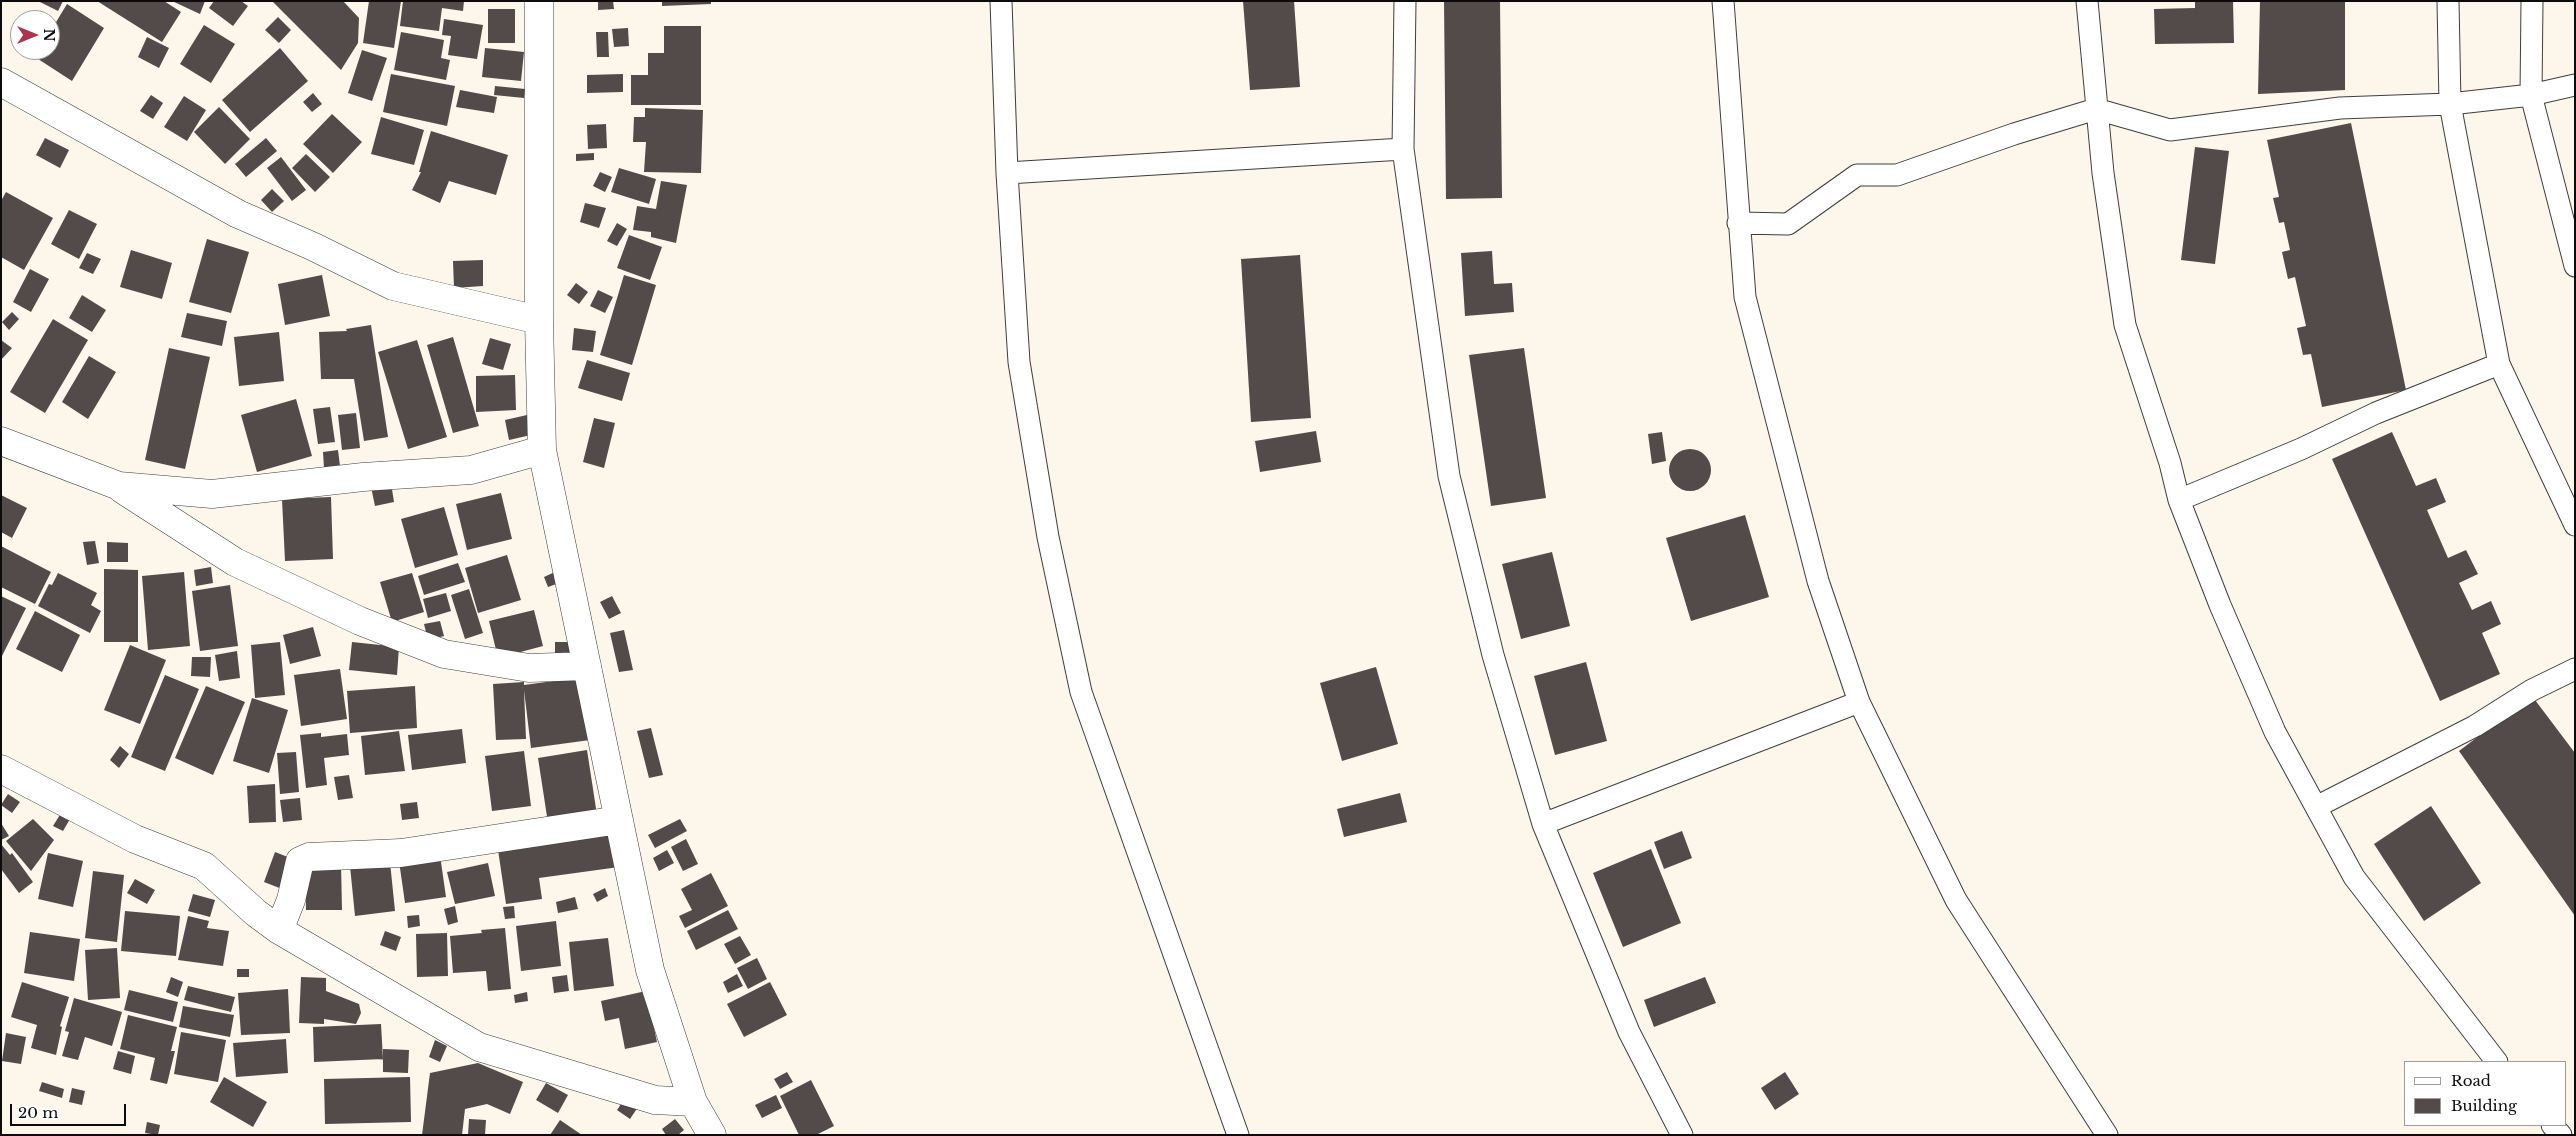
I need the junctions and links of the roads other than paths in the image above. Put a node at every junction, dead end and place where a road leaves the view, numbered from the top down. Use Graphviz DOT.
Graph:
graph roads {
  1 [pos="539,1"];
  2 [pos="1001,1"];
  3 [pos="1404,1"];
  4 [pos="1723,1"];
  5 [pos="2087,1"];
  6 [pos="2448,1"];
  7 [pos="2532,1"];
  8 [pos="1,82"];
  9 [pos="2575,85"];
  10 [pos="2531,95"];
  11 [pos="2450,104"];
  12 [pos="2096,109"];
  13 [pos="1404,149"];
  14 [pos="1007,173"];
  15 [pos="1738,223"];
  16 [pos="2575,266"];
  17 [pos="539,320"];
  18 [pos="2499,364"];
  19 [pos="1,440"];
  20 [pos="542,450"];
  21 [pos="119,486"];
  22 [pos="2179,500"];
  23 [pos="2575,525"];
  24 [pos="587,666"];
  25 [pos="2575,669"];
  26 [pos="1859,702"];
  27 [pos="1,769"];
  28 [pos="2316,807"];
  29 [pos="619,820"];
  30 [pos="1543,824"];
  31 [pos="279,930"];
  32 [pos="2496,1061"];
  33 [pos="693,1102"];
  34 [pos="712,1135"];
  35 [pos="1238,1135"];
  36 [pos="1682,1135"];
  37 [pos="2107,1135"];
  1 -- 17 [label="street"];
  2 -- 14 [label="lane"];
  3 -- 13 [label="lane"];
  4 -- 15 [label="lane"];
  5 -- 12 [label="lane"];
  6 -- 11 [label="lane"];
  7 -- 10 [label="lane"];
  8 -- 17 [label="street"];
  9 -- 10 [label="lane"];
  10 -- 11 [label="lane"];
  10 -- 16 [label="lane"];
  11 -- 12 [label="lane"];
  11 -- 18 [label="lane"];
  12 -- 15 [label="lane"];
  12 -- 22 [label="lane"];
  13 -- 14 [label="lane"];
  13 -- 30 [label="lane"];
  14 -- 35 [label="lane"];
  15 -- 26 [label="lane"];
  17 -- 20 [label="street"];
  18 -- 22 [label="lane"];
  18 -- 23 [label="lane"];
  19 -- 21 [label="street"];
  20 -- 21 [label="street"];
  20 -- 24 [label="street"];
  21 -- 24 [label="street"];
  22 -- 28 [label="lane"];
  24 -- 29 [label="street"];
  25 -- 28 [label="lane"];
  26 -- 30 [label="lane"];
  26 -- 37 [label="lane"];
  27 -- 31 [label="street"];
  28 -- 32 [label="lane"];
  29 -- 31 [label="street"];
  29 -- 33 [label="street"];
  30 -- 36 [label="lane"];
  31 -- 33 [label="street"];
  33 -- 34 [label="street"];
}
